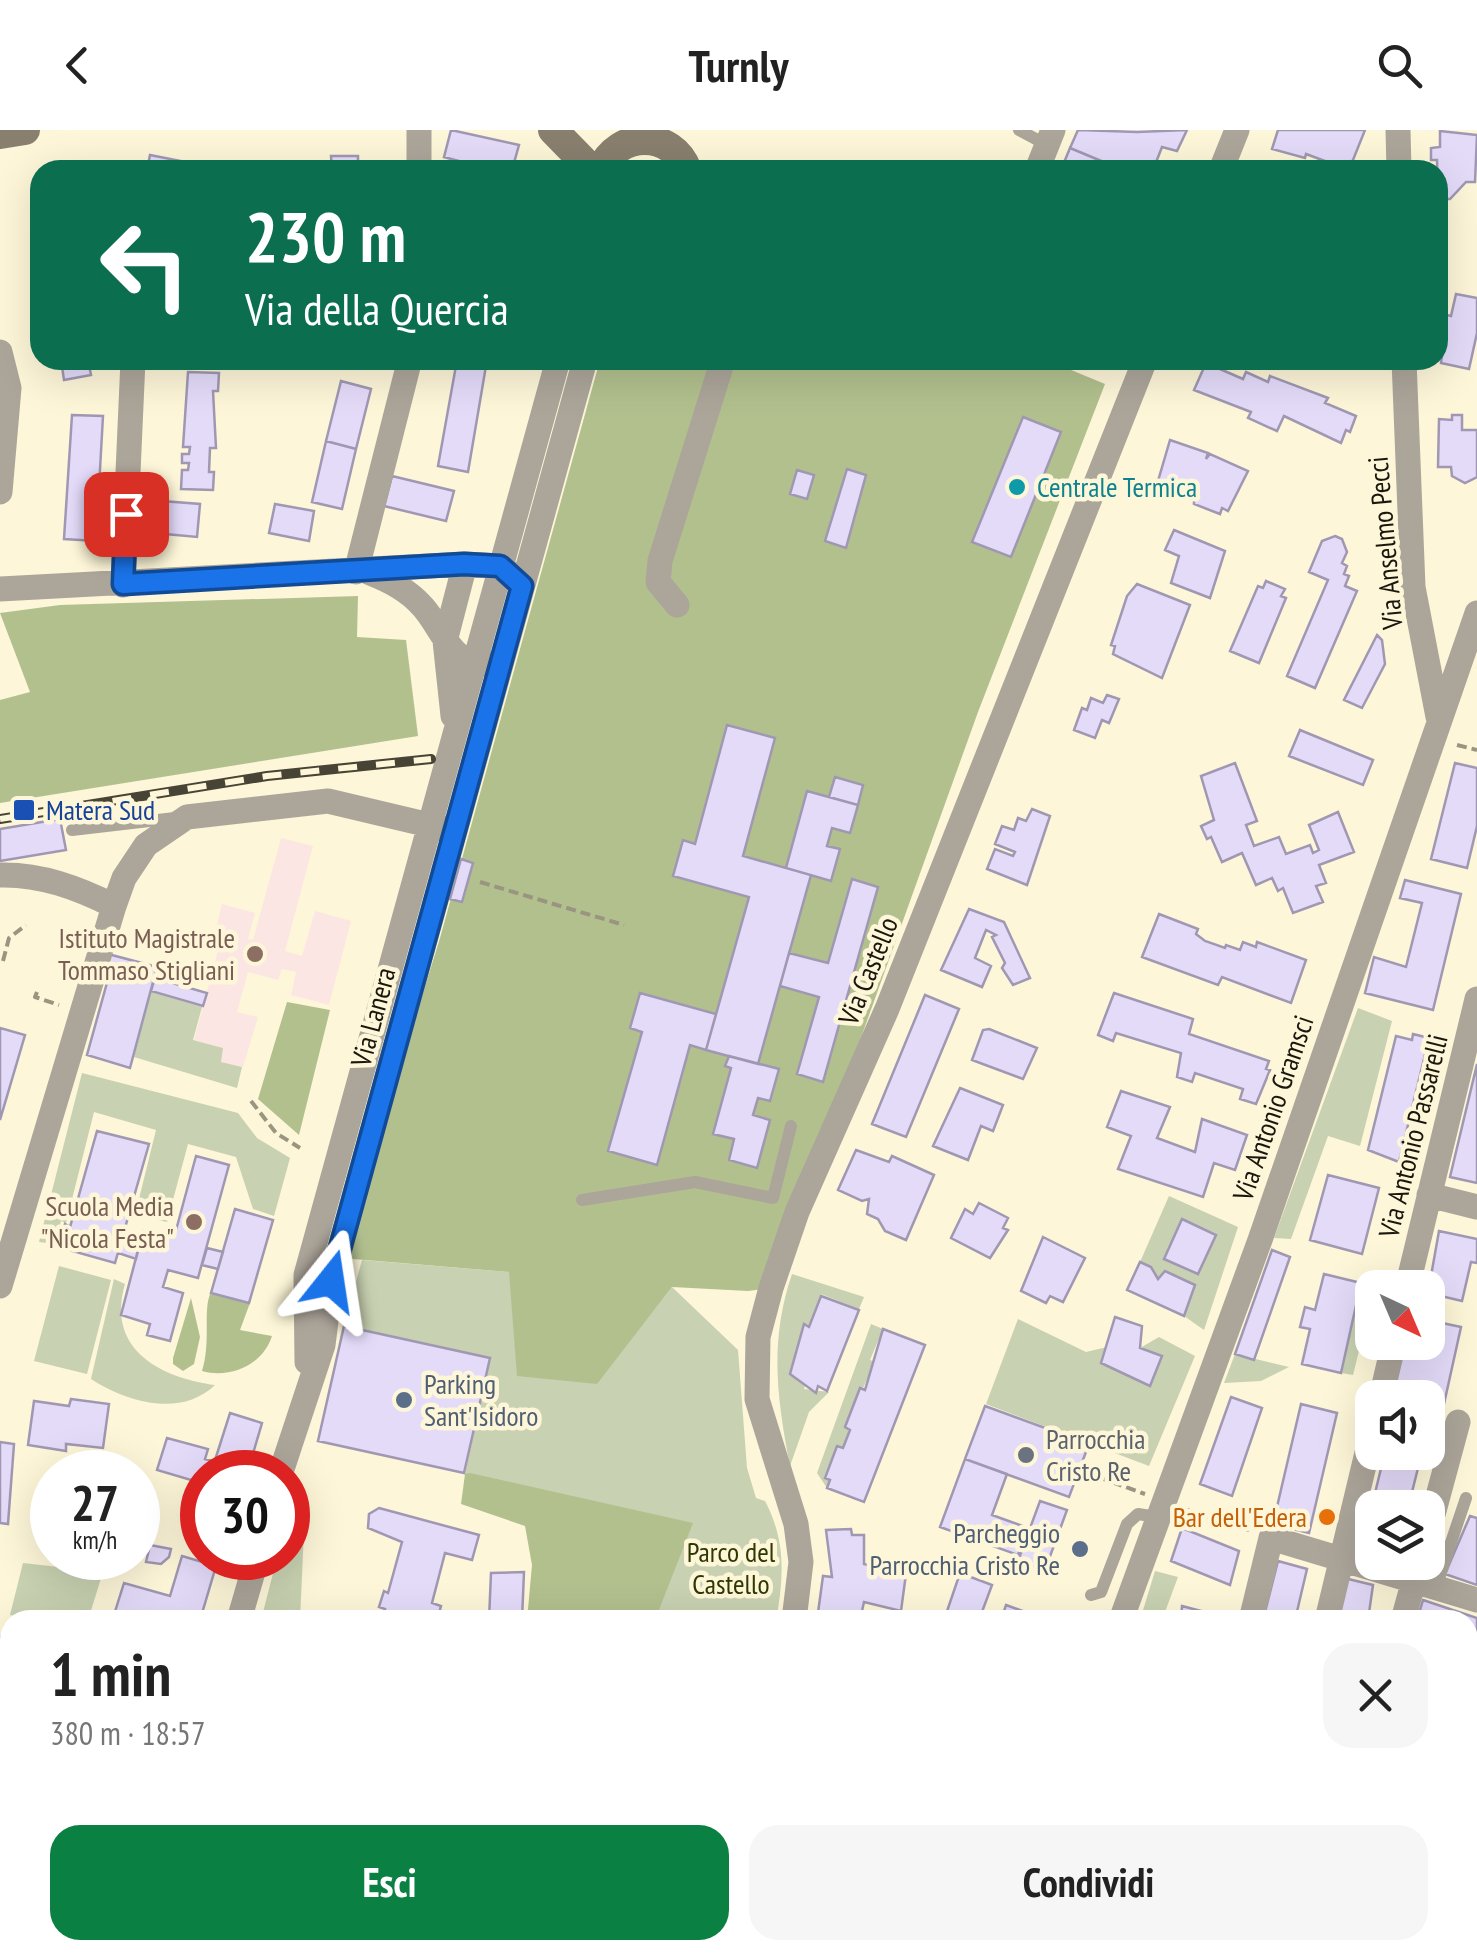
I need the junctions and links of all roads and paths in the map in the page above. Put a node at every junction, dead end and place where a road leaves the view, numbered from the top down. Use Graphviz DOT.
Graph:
graph roads {
  1 [pos="25,130"];
  2 [pos="420,130"];
  3 [pos="553,130"];
  4 [pos="582,130"];
  5 [pos="692,130"];
  6 [pos="1019,130"];
  7 [pos="1237,130"];
  8 [pos="1398,130"];
  9 [pos="0,134"];
  10 [pos="642,136"];
  11 [pos="1050,137"];
  12 [pos="419,160"];
  13 [pos="582,160"];
  14 [pos="606,160"];
  15 [pos="681,160"];
  16 [pos="687,160"];
  17 [pos="1225,160"];
  18 [pos="1399,160"];
  19 [pos="0,352"];
  20 [pos="133,370"];
  21 [pos="407,370"];
  22 [pos="555,370"];
  23 [pos="582,370"];
  24 [pos="720,370"];
  25 [pos="1142,370"];
  26 [pos="1404,370"];
  27 [pos="0,492"];
  28 [pos="464,564"];
  29 [pos="500,566"];
  30 [pos="361,571"];
  31 [pos="123,584"];
  32 [pos="522,586"];
  33 [pos="0,589"];
  34 [pos="677,605"];
  35 [pos="1477,613"];
  36 [pos="445,640"];
  37 [pos="502,663"];
  38 [pos="475,664"];
  39 [pos="1439,720"];
  40 [pos="455,735"];
  41 [pos="187,816"];
  42 [pos="430,825"];
  43 [pos="72,830"];
  44 [pos="455,831"];
  45 [pos="0,875"];
  46 [pos="480,882"];
  47 [pos="114,906"];
  48 [pos="26,925"];
  49 [pos="624,925"];
  50 [pos="3,961"];
  51 [pos="37,992"];
  52 [pos="1477,998"];
  53 [pos="83,1012"];
  54 [pos="251,1100"];
  55 [pos="790,1126"];
  56 [pos="300,1148"];
  57 [pos="1429,1195"];
  58 [pos="582,1200"];
  59 [pos="1477,1207"];
  60 [pos="1411,1270"];
  61 [pos="0,1286"];
  62 [pos="306,1386"];
  63 [pos="1458,1422"];
  64 [pos="288,1450"];
  65 [pos="1363,1470"];
  66 [pos="1098,1476"];
  67 [pos="1440,1490"];
  68 [pos="1136,1491"];
  69 [pos="1466,1498"];
  70 [pos="1186,1509"];
  71 [pos="1157,1517"];
  72 [pos="1445,1537"];
  73 [pos="1271,1538"];
  74 [pos="1342,1558"];
  75 [pos="1355,1561"];
  76 [pos="251,1580"];
  77 [pos="1422,1580"];
  78 [pos="1430,1580"];
  79 [pos="1090,1595"];
  80 [pos="1477,1600"];
  81 [pos="242,1610"];
  82 [pos="795,1610"];
  83 [pos="1124,1610"];
  84 [pos="1253,1610"];
  85 [pos="1329,1610"];
  86 [pos="1408,1610"];
  1 -- 9 [label="main road"];
  2 -- 12 [label="street"];
  3 -- 13 [label="main road"];
  4 -- 10 [label="main road"];
  5 -- 16 [label="main road"];
  6 -- 11 [label="lane"];
  7 -- 17 [label="street"];
  8 -- 18 [label="street"];
  10 -- 14 [label="main road"];
  10 -- 15 [label="main road"];
  19 -- 27 [label="street"];
  20 -- 31 [label="street"];
  21 -- 30 [label="street"];
  22 -- 29 [label="street, Via Lanera"];
  23 -- 32 [label="street, Via Lanera"];
  24 -- 34 [label="street"];
  25 -- 82 [label="street, Via Castello"];
  26 -- 39 [label="street, Via Anselmo Pecci"];
  28 -- 29 [label="street"];
  28 -- 30 [label="street"];
  28 -- 36 [label="street, Via Lanera"];
  29 -- 32 [label="street"];
  29 -- 38 [label="street, Via Lanera"];
  30 -- 31 [label="street"];
  30 -- 36 [label="street"];
  31 -- 33 [label="street"];
  32 -- 37 [label="street, Via Lanera"];
  35 -- 39 [label="street, Via Antonio Gramsci"];
  36 -- 38 [label="street"];
  36 -- 40 [label="street, Via Lanera"];
  37 -- 38 [label="street"];
  37 -- 44 [label="street, Via Lanera"];
  38 -- 40 [label="street, Via Lanera"];
  39 -- 71 [label="street, Via Antonio Gramsci"];
  40 -- 42 [label="street, Via Lanera"];
  41 -- 42 [label="street"];
  41 -- 43 [label="lane"];
  41 -- 47 [label="street"];
  42 -- 44 [label="street"];
  42 -- 62 [label="street, Via Lanera"];
  44 -- 62 [label="street, Via Lanera"];
  45 -- 47 [label="street"];
  46 -- 49 [label="path"];
  47 -- 53 [label="street"];
  48 -- 50 [label="path"];
  51 -- 53 [label="path"];
  52 -- 57 [label="street, Via Antonio Passarelli"];
  53 -- 61 [label="street"];
  54 -- 56 [label="path"];
  55 -- 58 [label="lane"];
  57 -- 59 [label="street"];
  57 -- 60 [label="street, Via Antonio Passarelli"];
  62 -- 64 [label="street, Via Lanera"];
  63 -- 67 [label="street"];
  65 -- 74 [label="street"];
  66 -- 68 [label="path"];
  69 -- 72 [label="lane"];
  70 -- 73 [label="path"];
  71 -- 79 [label="lane"];
  71 -- 83 [label="street, Via Antonio Gramsci"];
  73 -- 74 [label="street"];
  73 -- 84 [label="street"];
  74 -- 75 [label="street"];
  74 -- 85 [label="street"];
  76 -- 81 [label="street"];
  77 -- 86 [label="street"];
  78 -- 80 [label="street"];
}
